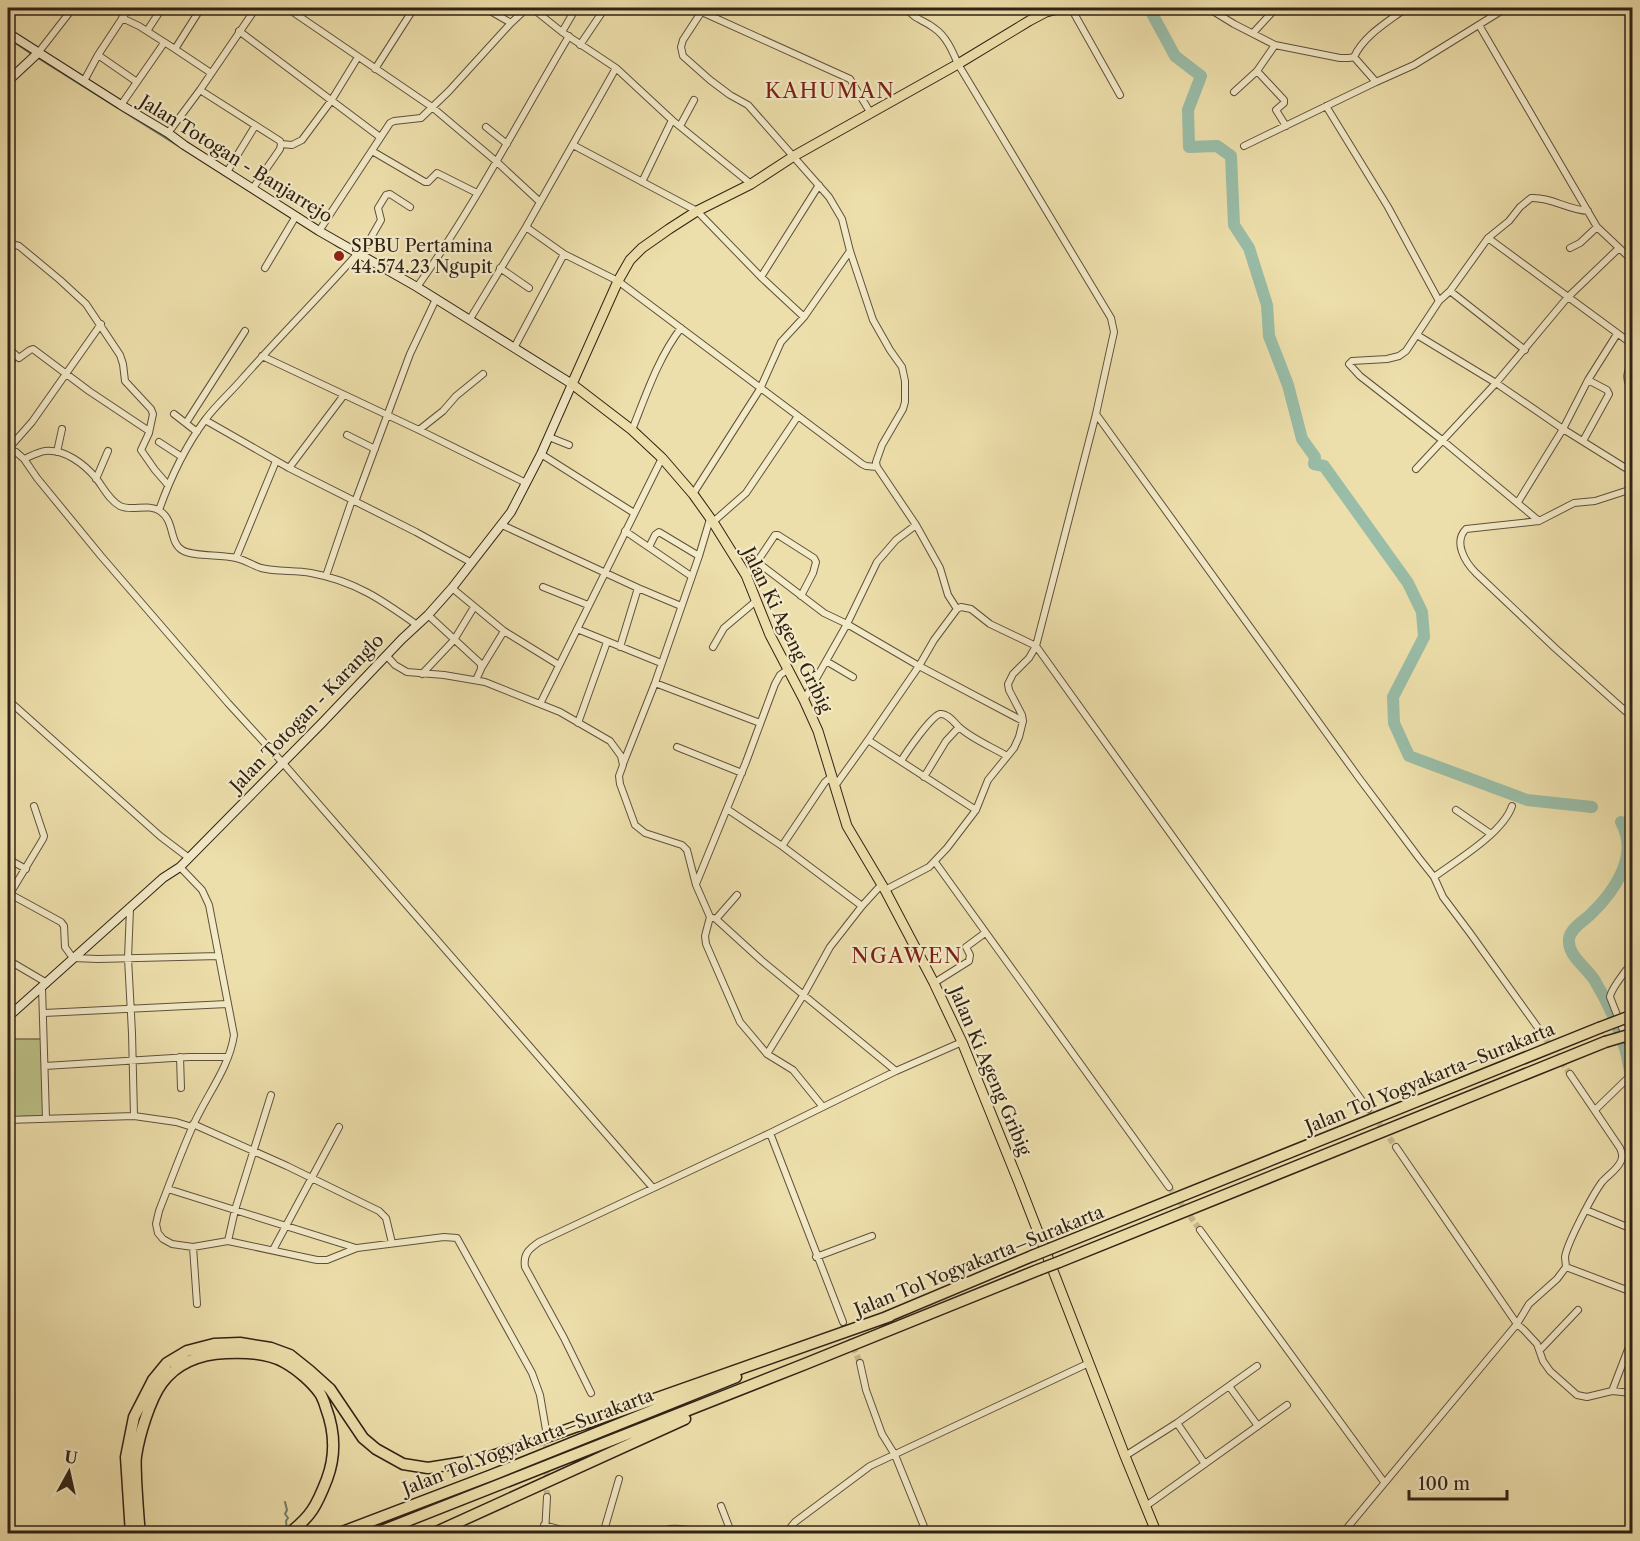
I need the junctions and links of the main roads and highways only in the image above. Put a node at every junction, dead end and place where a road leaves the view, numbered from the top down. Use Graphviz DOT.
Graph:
graph roads {
  1 [pos="1059,8"];
  2 [pos="8,33"];
  3 [pos="38,53"];
  4 [pos="8,81"];
  5 [pos="572,384"];
  6 [pos="1630,1016"];
  7 [pos="8,1017"];
  8 [pos="1632,1034"];
  9 [pos="890,1316"];
  10 [pos="805,1364"];
  11 [pos="131,1533"];
  12 [pos="140,1533"];
  13 [pos="288,1533"];
  14 [pos="337,1533"];
  15 [pos="375,1533"];
  16 [pos="432,1533"];
  17 [pos="1157,1533"];
  1 -- 5 [label="main road"];
  2 -- 3 [label="main road, Jalan Totogan - Banjarrejo"];
  3 -- 4 [label="main road"];
  3 -- 5 [label="main road, Jalan Totogan - Banjarrejo"];
  5 -- 7 [label="main road, Jalan Totogan - Karanglo"];
  5 -- 17 [label="main road, Jalan Ki Ageng Gribig"];
  6 -- 9 [label="highway, Jalan Tol Yogyakarta–Surakarta, bridge"];
  8 -- 10 [label="highway, Jalan Tol Yogyakarta–Surakarta, bridge"];
  9 -- 11 [label="highway"];
  9 -- 14 [label="highway, Jalan Tol Yogyakarta–Surakarta"];
  10 -- 15 [label="highway, Jalan Tol Yogyakarta–Surakarta"];
  10 -- 16 [label="highway"];
  12 -- 13 [label="highway"];
}
